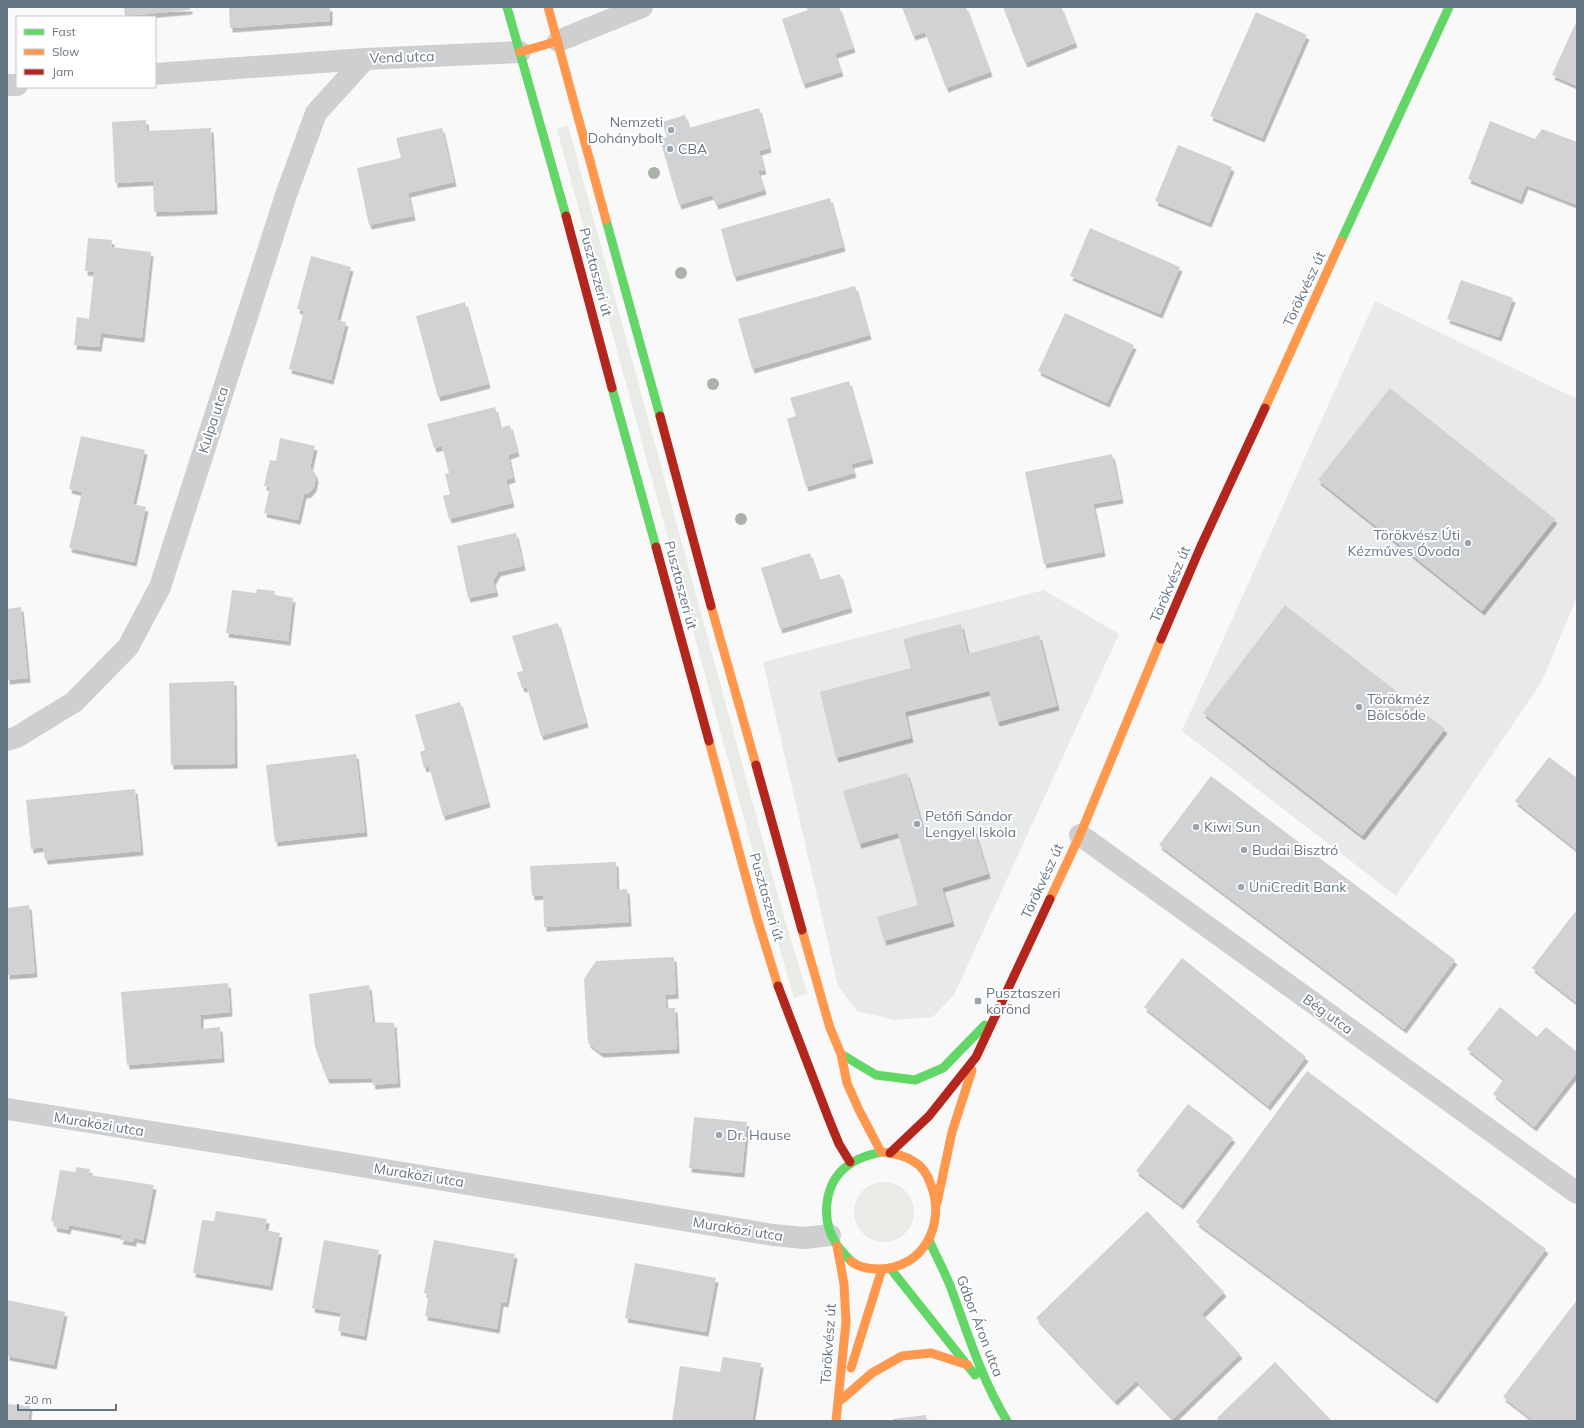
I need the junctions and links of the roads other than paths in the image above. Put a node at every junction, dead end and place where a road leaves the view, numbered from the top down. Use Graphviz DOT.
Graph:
graph roads {
  1 [pos="507,7"];
  2 [pos="548,7"];
  3 [pos="642,7"];
  4 [pos="1449,7"];
  5 [pos="558,41"];
  6 [pos="520,52"];
  7 [pos="365,59"];
  8 [pos="156,74"];
  9 [pos="7,740"];
  10 [pos="1080,835"];
  11 [pos="995,1014"];
  12 [pos="841,1054"];
  13 [pos="976,1057"];
  14 [pos="7,1109"];
  15 [pos="885,1152"];
  16 [pos="850,1162"];
  17 [pos="1577,1193"];
  18 [pos="937,1203"];
  19 [pos="833,1240"];
  20 [pos="930,1240"];
  21 [pos="886,1269"];
  22 [pos="968,1365"];
  23 [pos="992,1396"];
  24 [pos="841,1400"];
  25 [pos="836,1421"];
  26 [pos="1007,1421"];
  1 -- 6 [label="street, Pusztaszeri út"];
  2 -- 5 [label="street, Pusztaszeri út"];
  3 -- 5 [label="street, Vend utca"];
  4 -- 10 [label="street, Törökvész út"];
  5 -- 6 [label="street, Vend utca"];
  5 -- 12 [label="street, Pusztaszeri út"];
  6 -- 7 [label="street, Vend utca"];
  6 -- 16 [label="street, Pusztaszeri út"];
  7 -- 8 [label="street, Vend utca"];
  7 -- 9 [label="street, Kulpa utca"];
  10 -- 11 [label="street, Törökvész út"];
  10 -- 17 [label="street, Bég utca"];
  11 -- 12 [label="street"];
  11 -- 13 [label="street, Törökvész út"];
  12 -- 15 [label="street, Pusztaszeri út"];
  13 -- 15 [label="street, Törökvész út"];
  13 -- 18 [label="street"];
  14 -- 19 [label="street, Muraközi utca"];
  15 -- 16 [label="street"];
  15 -- 18 [label="street"];
  16 -- 19 [label="street"];
  18 -- 20 [label="street"];
  19 -- 21 [label="street"];
  19 -- 25 [label="street, Törökvész út"];
  20 -- 21 [label="street"];
  20 -- 23 [label="street, Gábor Áron utca"];
  21 -- 22 [label="street"];
  21 -- 24 [label="street, Törökvész út"];
  22 -- 23 [label="street"];
  22 -- 24 [label="street"];
  23 -- 26 [label="street, Gábor Áron utca"];
  24 -- 25 [label="street, Törökvész út"];
}
